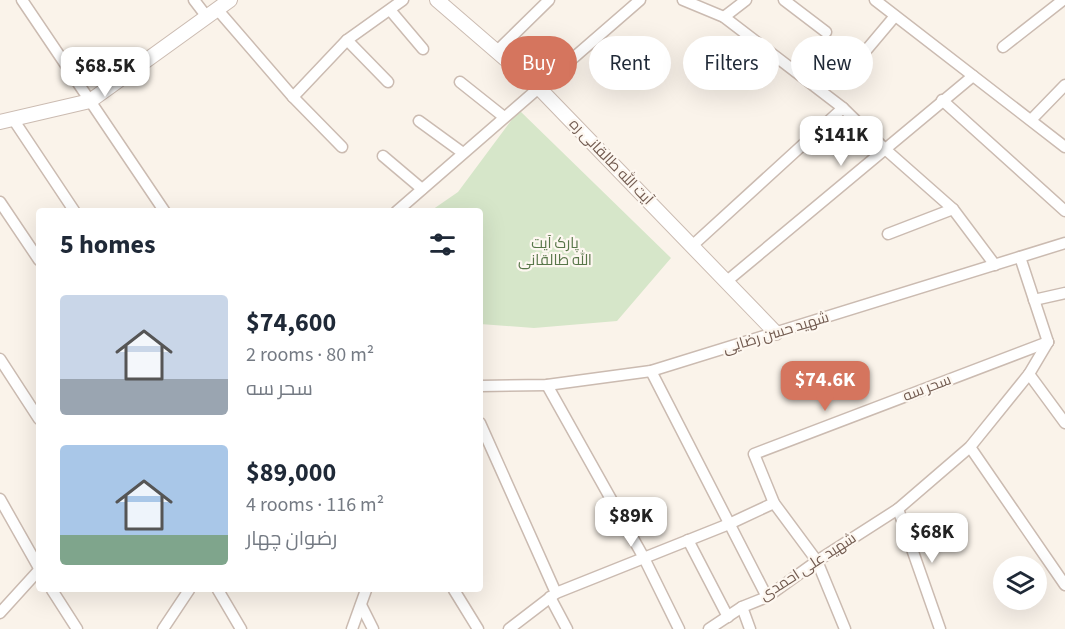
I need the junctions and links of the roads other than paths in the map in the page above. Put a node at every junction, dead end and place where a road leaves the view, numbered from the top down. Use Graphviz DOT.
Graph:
graph roads {
  1 [pos="21,0"];
  2 [pos="194,0"];
  3 [pos="230,0"];
  4 [pos="403,0"];
  5 [pos="437,0"];
  6 [pos="549,0"];
  7 [pos="640,0"];
  8 [pos="683,0"];
  9 [pos="746,0"];
  10 [pos="784,0"];
  11 [pos="875,0"];
  12 [pos="1063,0"];
  13 [pos="390,10"];
  14 [pos="212,13"];
  15 [pos="895,16"];
  16 [pos="724,17"];
  17 [pos="826,32"];
  18 [pos="347,40"];
  19 [pos="873,42"];
  20 [pos="1003,47"];
  21 [pos="423,49"];
  22 [pos="496,52"];
  23 [pos="577,55"];
  24 [pos="501,56"];
  25 [pos="973,75"];
  26 [pos="388,82"];
  27 [pos="460,82"];
  28 [pos="1065,85"];
  29 [pos="537,90"];
  30 [pos="541,90"];
  31 [pos="293,97"];
  32 [pos="942,100"];
  33 [pos="90,101"];
  34 [pos="843,108"];
  35 [pos="504,117"];
  36 [pos="1031,120"];
  37 [pos="7,121"];
  38 [pos="420,121"];
  39 [pos="342,147"];
  40 [pos="1065,147"];
  41 [pos="885,149"];
  42 [pos="463,153"];
  43 [pos="383,156"];
  44 [pos="422,189"];
  45 [pos="0,202"];
  46 [pos="72,208"];
  47 [pos="162,208"];
  48 [pos="401,208"];
  49 [pos="953,209"];
  50 [pos="1065,211"];
  51 [pos="888,234"];
  52 [pos="1065,243"];
  53 [pos="693,245"];
  54 [pos="36,256"];
  55 [pos="1020,257"];
  56 [pos="995,265"];
  57 [pos="727,281"];
  58 [pos="1065,293"];
  59 [pos="1034,300"];
  60 [pos="776,333"];
  61 [pos="1048,342"];
  62 [pos="0,359"];
  63 [pos="651,371"];
  64 [pos="1029,374"];
  65 [pos="547,384"];
  66 [pos="483,386"];
  67 [pos="36,414"];
  68 [pos="1065,423"];
  69 [pos="483,430"];
  70 [pos="970,447"];
  71 [pos="0,500"];
  72 [pos="774,503"];
  73 [pos="898,509"];
  74 [pos="729,524"];
  75 [pos="688,540"];
  76 [pos="644,558"];
  77 [pos="817,561"];
  78 [pos="36,564"];
  79 [pos="36,572"];
  80 [pos="1065,585"];
  81 [pos="53,592"];
  82 [pos="188,592"];
  83 [pos="219,592"];
  84 [pos="365,592"];
  85 [pos="455,592"];
  86 [pos="553,595"];
  87 [pos="767,597"];
  88 [pos="360,605"];
  89 [pos="742,607"];
  90 [pos="0,613"];
  91 [pos="728,617"];
  92 [pos="77,629"];
  93 [pos="163,629"];
  94 [pos="241,629"];
  95 [pos="352,629"];
  96 [pos="373,629"];
  97 [pos="478,629"];
  98 [pos="509,629"];
  99 [pos="567,629"];
  100 [pos="679,629"];
  101 [pos="709,629"];
  102 [pos="750,629"];
  103 [pos="845,629"];
  104 [pos="940,629"];
  1 -- 33 [label="street"];
  2 -- 14 [label="street"];
  3 -- 14 [label="street"];
  4 -- 13 [label="street"];
  5 -- 22 [label="street, آیت الله طالقانی ره"];
  6 -- 22 [label="street"];
  7 -- 23 [label="street"];
  8 -- 16 [label="street"];
  9 -- 16 [label="street"];
  10 -- 17 [label="street"];
  11 -- 15 [label="street"];
  12 -- 20 [label="street"];
  13 -- 18 [label="street"];
  13 -- 21 [label="street"];
  14 -- 31 [label="street"];
  14 -- 33 [label="street"];
  15 -- 19 [label="street"];
  15 -- 25 [label="street"];
  16 -- 34 [label="street"];
  18 -- 26 [label="street"];
  18 -- 31 [label="street"];
  22 -- 24 [label="street, آیت الله طالقانی ره"];
  25 -- 32 [label="street"];
  25 -- 36 [label="street"];
  27 -- 35 [label="street"];
  28 -- 36 [label="street"];
  29 -- 35 [label="street"];
  30 -- 53 [label="street, آیت الله طالقانی ره"];
  31 -- 39 [label="street"];
  32 -- 41 [label="street"];
  32 -- 50 [label="street"];
  33 -- 37 [label="street"];
  33 -- 47 [label="street"];
  34 -- 41 [label="street"];
  34 -- 53 [label="street"];
  35 -- 42 [label="street"];
  36 -- 40 [label="street"];
  37 -- 46 [label="street"];
  38 -- 42 [label="street"];
  41 -- 49 [label="street"];
  41 -- 57 [label="street"];
  42 -- 44 [label="street"];
  43 -- 44 [label="street"];
  44 -- 48 [label="street"];
  45 -- 54 [label="street"];
  49 -- 51 [label="street"];
  49 -- 56 [label="street"];
  52 -- 55 [label="street, شهید حسن رضایی"];
  53 -- 57 [label="street, آیت الله طالقانی ره"];
  55 -- 56 [label="street, شهید حسن رضایی"];
  55 -- 59 [label="street"];
  56 -- 60 [label="street, شهید حسن رضایی"];
  57 -- 60 [label="street, آیت الله طالقانی ره"];
  58 -- 59 [label="street"];
  59 -- 61 [label="street"];
  60 -- 63 [label="street, شهید حسن رضایی"];
  61 -- 64 [label="street, شهید علی احمدی"];
  61 -- 72 [label="street, سحر سه"];
  62 -- 67 [label="street"];
  63 -- 65 [label="street, شهید حسن رضایی"];
  63 -- 74 [label="street"];
  64 -- 68 [label="street"];
  64 -- 70 [label="street, شهید علی احمدی"];
  65 -- 66 [label="street, شهید حسن رضایی"];
  65 -- 76 [label="street"];
  69 -- 86 [label="street"];
  70 -- 73 [label="street, شهید علی احمدی"];
  70 -- 80 [label="street"];
  71 -- 78 [label="street"];
  72 -- 74 [label="street"];
  72 -- 77 [label="street, سحر سه"];
  73 -- 77 [label="street, شهید علی احمدی"];
  73 -- 104 [label="street"];
  74 -- 75 [label="street"];
  74 -- 87 [label="street"];
  75 -- 76 [label="street"];
  75 -- 91 [label="street"];
  76 -- 86 [label="street"];
  76 -- 100 [label="street"];
  77 -- 87 [label="street, شهید علی احمدی"];
  77 -- 103 [label="street, سحر سه"];
  79 -- 90 [label="street"];
  81 -- 92 [label="street"];
  82 -- 93 [label="street"];
  83 -- 94 [label="street"];
  84 -- 88 [label="street"];
  85 -- 97 [label="street"];
  86 -- 98 [label="street"];
  86 -- 99 [label="street"];
  87 -- 89 [label="street, شهید علی احمدی"];
  88 -- 95 [label="street"];
  88 -- 96 [label="street"];
  89 -- 91 [label="street, شهید علی احمدی"];
  89 -- 102 [label="street"];
  91 -- 101 [label="street, شهید علی احمدی"];
}
